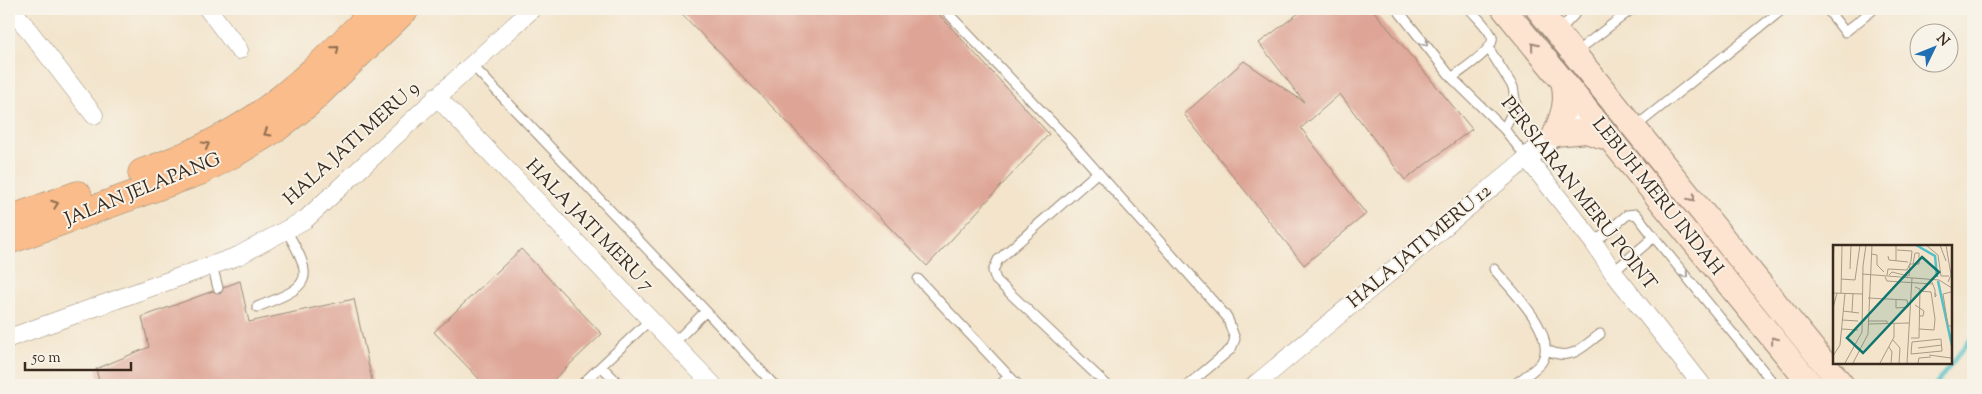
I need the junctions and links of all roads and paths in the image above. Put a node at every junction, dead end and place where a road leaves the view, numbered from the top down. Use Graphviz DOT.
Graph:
graph roads {
  1 [pos="12,9"];
  2 [pos="208,9"];
  3 [pos="377,9"];
  4 [pos="405,9"];
  5 [pos="532,9"];
  6 [pos="944,9"];
  7 [pos="1397,9"];
  8 [pos="1470,9"];
  9 [pos="1504,9"];
  10 [pos="1538,9"];
  11 [pos="1576,9"];
  12 [pos="1632,9"];
  13 [pos="1783,9"];
  14 [pos="1827,9"];
  15 [pos="1874,9"];
  16 [pos="1568,44"];
  17 [pos="1489,49"];
  18 [pos="239,50"];
  19 [pos="471,64"];
  20 [pos="1452,78"];
  21 [pos="1563,81"];
  22 [pos="436,96"];
  23 [pos="1586,109"];
  24 [pos="94,116"];
  25 [pos="1635,127"];
  26 [pos="1504,129"];
  27 [pos="1555,134"];
  28 [pos="1611,140"];
  29 [pos="1527,158"];
  30 [pos="1670,170"];
  31 [pos="1098,172"];
  32 [pos="9,220"];
  33 [pos="286,230"];
  34 [pos="1654,237"];
  35 [pos="9,240"];
  36 [pos="1594,244"];
  37 [pos="212,265"];
  38 [pos="1494,269"];
  39 [pos="1613,272"];
  40 [pos="918,279"];
  41 [pos="218,288"];
  42 [pos="257,307"];
  43 [pos="706,310"];
  44 [pos="650,320"];
  45 [pos="1600,334"];
  46 [pos="9,338"];
  47 [pos="673,344"];
  48 [pos="1547,350"];
  49 [pos="1821,358"];
  50 [pos="602,367"];
  51 [pos="1009,376"];
  52 [pos="1805,383"];
  53 [pos="582,385"];
  54 [pos="620,385"];
  55 [pos="713,385"];
  56 [pos="774,385"];
  57 [pos="1000,385"];
  58 [pos="1018,385"];
  59 [pos="1107,385"];
  60 [pos="1188,385"];
  61 [pos="1255,385"];
  62 [pos="1514,385"];
  63 [pos="1702,385"];
  64 [pos="1774,385"];
  65 [pos="1842,385"];
  1 -- 24 [label="street"];
  2 -- 18 [label="street"];
  32 -- 3 [label="main road, JALAN JELAPANG, one-way"];
  4 -- 35 [label="main road, JALAN JELAPANG, one-way"];
  5 -- 19 [label="street, HALA JATI MERU 9"];
  6 -- 31 [label="lane"];
  7 -- 20 [label="lane, PERSIARAN MERU POINT, one-way"];
  8 -- 17 [label="lane"];
  21 -- 9 [label="main road, LEBUH MERU INDAH, one-way"];
  10 -- 16 [label="main road, LEBUH MERU INDAH"];
  11 -- 16 [label="lane"];
  12 -- 16 [label="lane"];
  13 -- 25 [label="lane"];
  14 -- 15 [label="lane"];
  16 -- 23 [label="main road"];
  16 -- 25 [label="main road, LEBUH MERU INDAH"];
  17 -- 20 [label="lane"];
  17 -- 26 [label="lane"];
  19 -- 22 [label="street, HALA JATI MERU 9"];
  19 -- 43 [label="lane"];
  20 -- 26 [label="lane, PERSIARAN MERU POINT"];
  21 -- 23 [label="main road, LEBUH MERU INDAH"];
  21 -- 27 [label="main road"];
  22 -- 33 [label="street, HALA JATI MERU 9"];
  22 -- 44 [label="street, HALA JATI MERU 7"];
  23 -- 27 [label="street, HALA JATI MERU 12"];
  23 -- 28 [label="main road, LEBUH MERU INDAH"];
  23 -- 30 [label="main road"];
  25 -- 30 [label="main road, LEBUH MERU INDAH"];
  26 -- 29 [label="lane, PERSIARAN MERU POINT"];
  27 -- 28 [label="main road"];
  27 -- 29 [label="street, HALA JATI MERU 12"];
  52 -- 28 [label="main road, LEBUH MERU INDAH, one-way"];
  29 -- 36 [label="street, PERSIARAN MERU POINT"];
  29 -- 61 [label="street, HALA JATI MERU 12"];
  30 -- 49 [label="main road, LEBUH MERU INDAH, one-way"];
  31 -- 59 [label="lane"];
  31 -- 60 [label="lane"];
  33 -- 37 [label="street, HALA JATI MERU 9"];
  33 -- 42 [label="lane"];
  34 -- 36 [label="lane"];
  34 -- 39 [label="lane"];
  34 -- 64 [label="lane, one-way"];
  36 -- 39 [label="street, PERSIARAN MERU POINT"];
  37 -- 41 [label="lane"];
  37 -- 46 [label="street, HALA JATI MERU 9"];
  38 -- 48 [label="lane"];
  39 -- 63 [label="street, PERSIARAN MERU POINT"];
  40 -- 51 [label="lane"];
  43 -- 47 [label="lane"];
  43 -- 56 [label="lane"];
  44 -- 47 [label="street, HALA JATI MERU 7"];
  44 -- 50 [label="lane"];
  45 -- 48 [label="lane"];
  47 -- 55 [label="street, HALA JATI MERU 7"];
  48 -- 62 [label="lane"];
  49 -- 52 [label="street"];
  49 -- 65 [label="main road, LEBUH MERU INDAH"];
  50 -- 53 [label="lane"];
  50 -- 54 [label="lane"];
  51 -- 57 [label="lane"];
  51 -- 58 [label="lane"];
}
